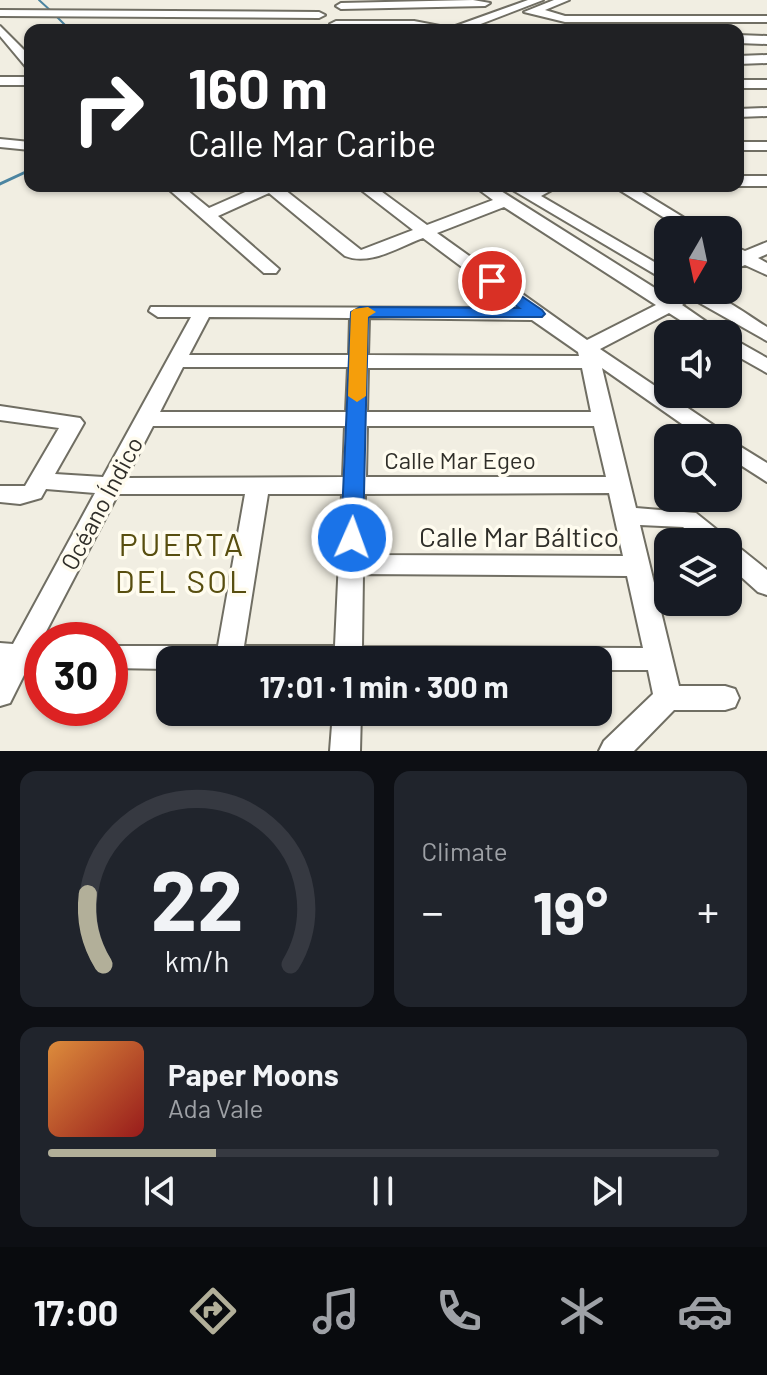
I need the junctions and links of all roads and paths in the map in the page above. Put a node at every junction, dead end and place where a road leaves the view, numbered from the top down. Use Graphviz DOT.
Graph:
graph roads {
  1 [pos="564,0"];
  2 [pos="484,1"];
  3 [pos="536,5"];
  4 [pos="341,6"];
  5 [pos="173,9"];
  6 [pos="38,10"];
  7 [pos="0,13"];
  8 [pos="685,13"];
  9 [pos="60,14"];
  10 [pos="115,14"];
  11 [pos="194,14"];
  12 [pos="319,15"];
  13 [pos="767,19"];
  14 [pos="53,24"];
  15 [pos="71,24"];
  16 [pos="127,24"];
  17 [pos="187,24"];
  18 [pos="207,24"];
  19 [pos="336,24"];
  20 [pos="414,24"];
  21 [pos="484,24"];
  22 [pos="491,24"];
  23 [pos="693,24"];
  24 [pos="0,29"];
  25 [pos="744,39"];
  26 [pos="767,40"];
  27 [pos="24,57"];
  28 [pos="767,59"];
  29 [pos="744,60"];
  30 [pos="0,81"];
  31 [pos="24,81"];
  32 [pos="744,84"];
  33 [pos="767,84"];
  34 [pos="0,95"];
  35 [pos="24,95"];
  36 [pos="767,112"];
  37 [pos="744,113"];
  38 [pos="0,133"];
  39 [pos="24,135"];
  40 [pos="0,143"];
  41 [pos="24,145"];
  42 [pos="744,146"];
  43 [pos="767,146"];
  44 [pos="744,181"];
  45 [pos="767,181"];
  46 [pos="179,192"];
  47 [pos="257,192"];
  48 [pos="277,192"];
  49 [pos="372,192"];
  50 [pos="631,192"];
  51 [pos="516,194"];
  52 [pos="207,215"];
  53 [pos="672,216"];
  54 [pos="426,232"];
  55 [pos="767,247"];
  56 [pos="742,260"];
  57 [pos="742,264"];
  58 [pos="270,269"];
  59 [pos="654,269"];
  60 [pos="767,270"];
  61 [pos="714,304"];
  62 [pos="670,305"];
  63 [pos="158,311"];
  64 [pos="203,311"];
  65 [pos="360,312"];
  66 [pos="536,314"];
  67 [pos="693,320"];
  68 [pos="767,335"];
  69 [pos="742,351"];
  70 [pos="589,355"];
  71 [pos="176,361"];
  72 [pos="358,361"];
  73 [pos="767,367"];
  74 [pos="0,413"];
  75 [pos="356,418"];
  76 [pos="146,419"];
  77 [pos="604,419"];
  78 [pos="695,424"];
  79 [pos="742,456"];
  80 [pos="767,474"];
  81 [pos="40,481"];
  82 [pos="258,485"];
  83 [pos="354,485"];
  84 [pos="619,485"];
  85 [pos="110,486"];
  86 [pos="0,494"];
  87 [pos="626,516"];
  88 [pos="700,528"];
  89 [pos="742,563"];
  90 [pos="351,564"];
  91 [pos="638,566"];
  92 [pos="767,585"];
  93 [pos="231,646"];
  94 [pos="348,646"];
  95 [pos="21,656"];
  96 [pos="128,657"];
  97 [pos="156,657"];
  98 [pos="612,659"];
  99 [pos="659,659"];
  100 [pos="0,694"];
  101 [pos="668,698"];
  102 [pos="725,698"];
  103 [pos="346,726"];
  104 [pos="345,751"];
  105 [pos="614,751"];
  1 -- 3 [label="street"];
  2 -- 4 [label="street"];
  2 -- 21 [label="street"];
  3 -- 8 [label="street"];
  3 -- 22 [label="street"];
  5 -- 10 [label="street"];
  5 -- 11 [label="street"];
  5 -- 17 [label="street"];
  6 -- 7 [label="street"];
  6 -- 9 [label="street"];
  6 -- 14 [label="street"];
  8 -- 13 [label="street"];
  8 -- 23 [label="street"];
  9 -- 10 [label="street"];
  9 -- 15 [label="street"];
  10 -- 16 [label="street"];
  11 -- 12 [label="street"];
  11 -- 18 [label="street"];
  19 -- 20 [label="street"];
  24 -- 27 [label="street"];
  25 -- 26 [label="street"];
  28 -- 29 [label="street"];
  30 -- 31 [label="street"];
  32 -- 33 [label="street"];
  34 -- 35 [label="street"];
  36 -- 37 [label="street"];
  38 -- 39 [label="street"];
  40 -- 41 [label="street"];
  42 -- 43 [label="street"];
  44 -- 45 [label="street"];
  46 -- 52 [label="street"];
  47 -- 52 [label="street"];
  48 -- 54 [label="street"];
  49 -- 54 [label="street"];
  50 -- 53 [label="street"];
  51 -- 54 [label="street"];
  51 -- 59 [label="street"];
  51 -- 62 [label="street"];
  52 -- 58 [label="street"];
  54 -- 66 [label="street"];
  55 -- 56 [label="street"];
  57 -- 60 [label="street"];
  61 -- 68 [label="street"];
  62 -- 67 [label="street"];
  62 -- 70 [label="street"];
  63 -- 64 [label="street"];
  64 -- 65 [label="street"];
  64 -- 71 [label="street, Océano Índico"];
  65 -- 66 [label="street"];
  65 -- 72 [label="street"];
  66 -- 70 [label="street"];
  69 -- 73 [label="street"];
  70 -- 72 [label="street"];
  70 -- 77 [label="street"];
  70 -- 78 [label="street"];
  71 -- 72 [label="street"];
  71 -- 76 [label="street, Océano Índico"];
  72 -- 75 [label="street"];
  74 -- 81 [label="street"];
  75 -- 76 [label="street"];
  75 -- 77 [label="street"];
  75 -- 83 [label="street"];
  76 -- 85 [label="street, Océano Índico"];
  77 -- 84 [label="street"];
  79 -- 80 [label="street"];
  81 -- 85 [label="street, Calle Mar Egeo"];
  81 -- 86 [label="street"];
  82 -- 83 [label="street, Calle Mar Egeo"];
  82 -- 85 [label="street, Calle Mar Egeo"];
  82 -- 93 [label="street"];
  83 -- 84 [label="street, Calle Mar Egeo"];
  83 -- 90 [label="street"];
  84 -- 87 [label="street"];
  85 -- 95 [label="street, Océano Índico"];
  87 -- 88 [label="street"];
  87 -- 91 [label="street"];
  89 -- 92 [label="street"];
  90 -- 91 [label="street, Calle Mar Báltico"];
  90 -- 94 [label="street"];
  91 -- 99 [label="street"];
  95 -- 100 [label="street, Océano Índico"];
  96 -- 97 [label="street"];
  98 -- 99 [label="street"];
  99 -- 101 [label="street"];
  101 -- 102 [label="street"];
  101 -- 105 [label="street"];
  103 -- 104 [label="street"];
}
